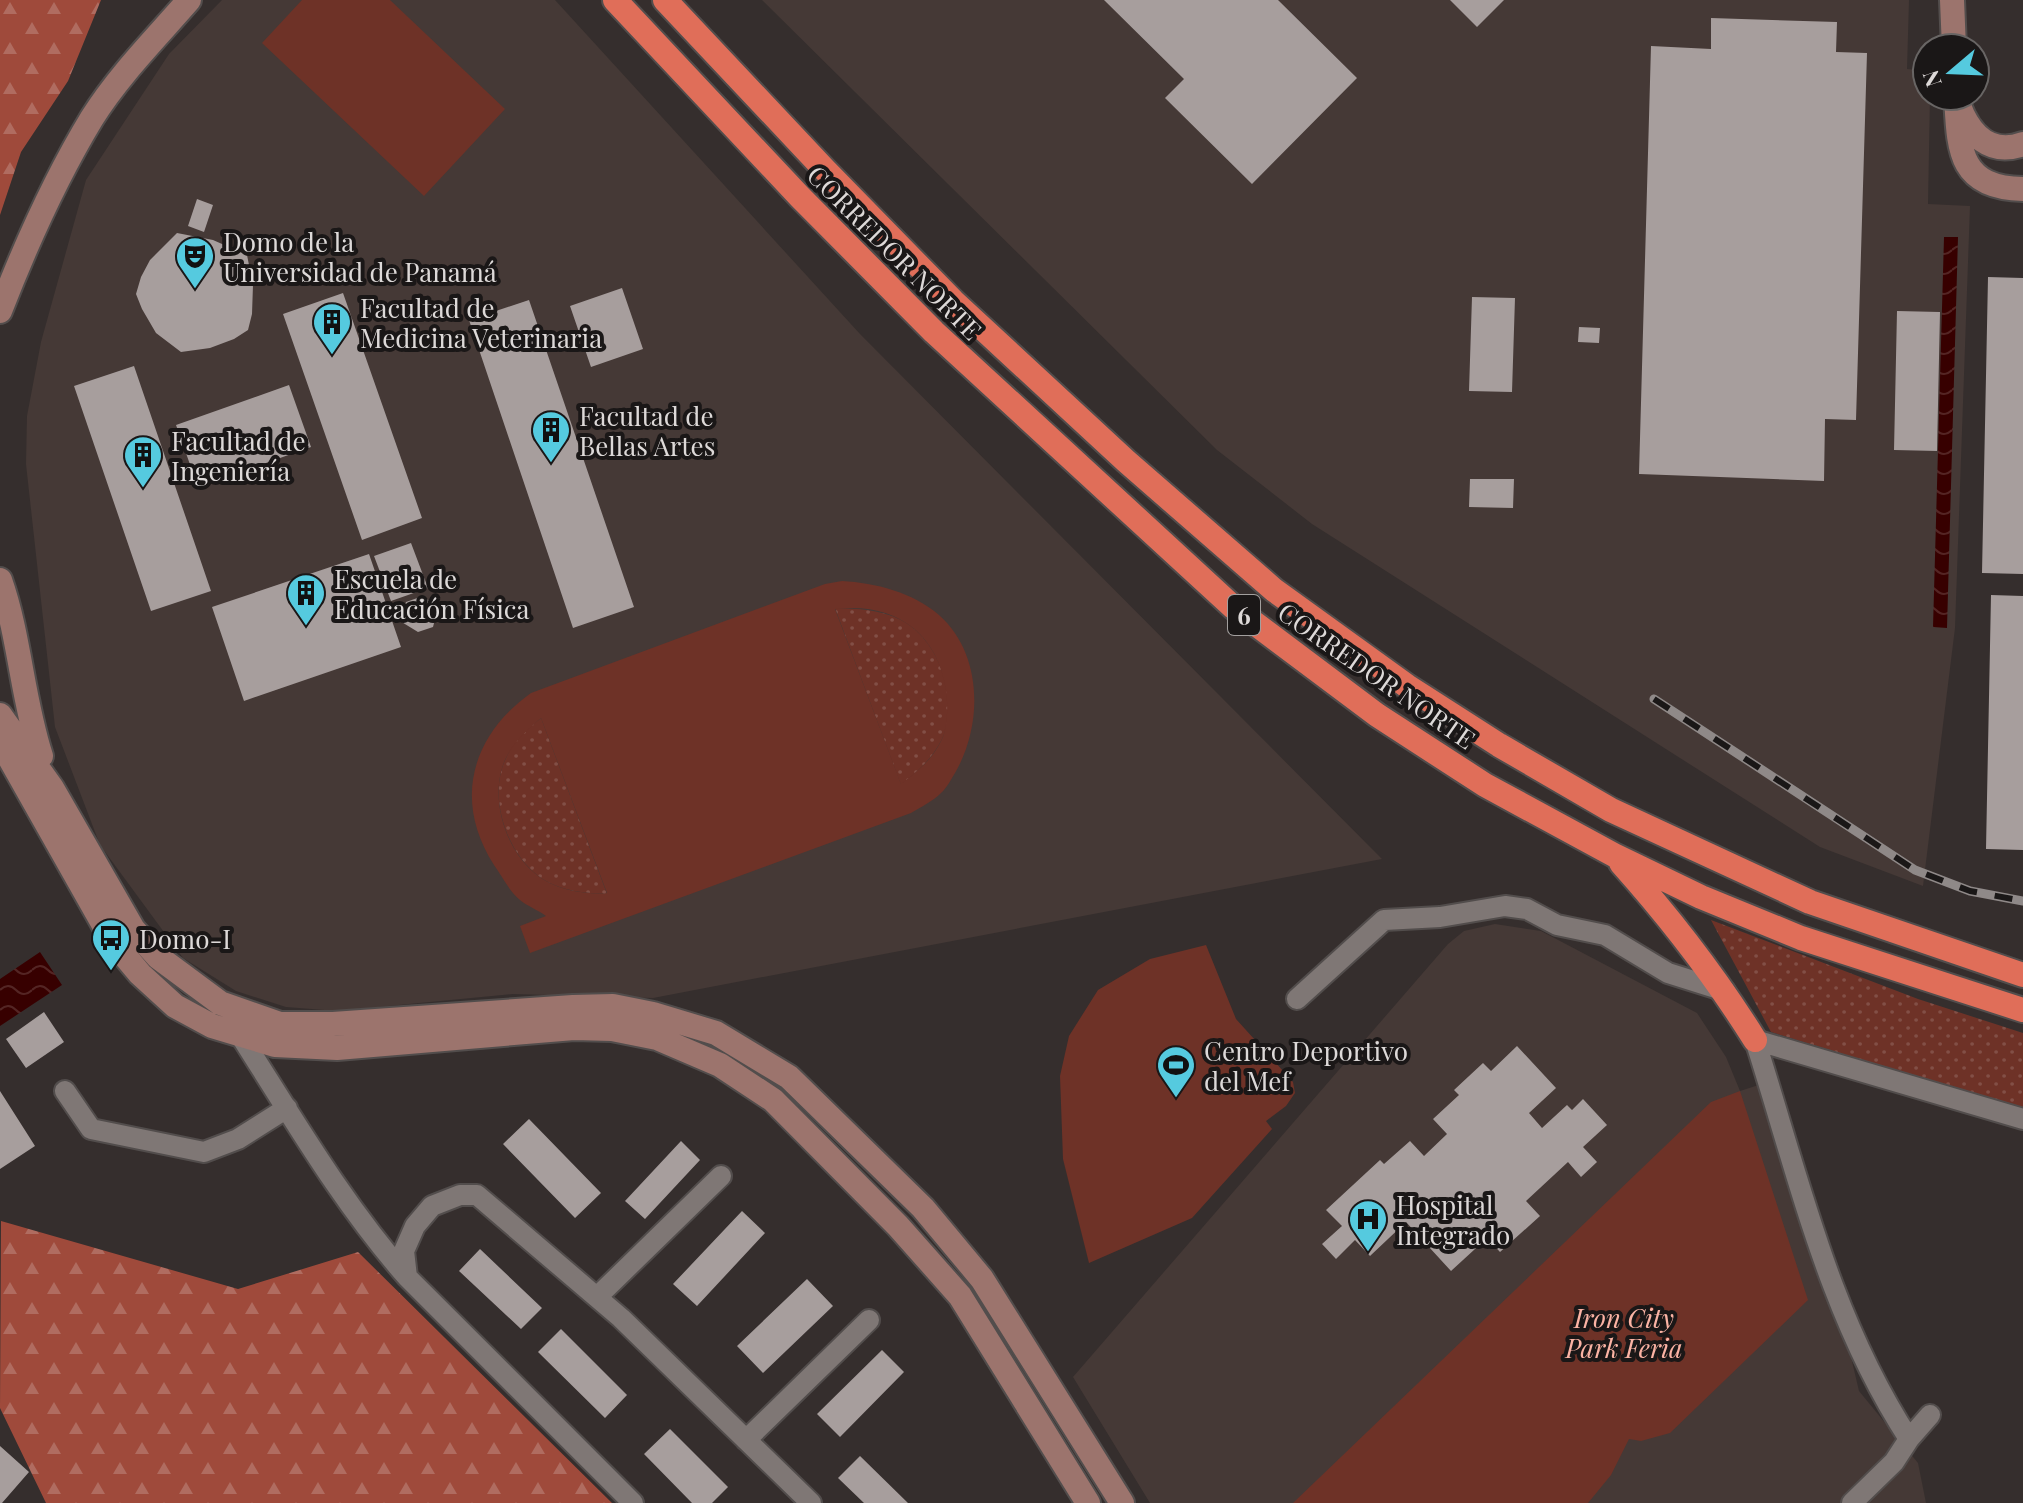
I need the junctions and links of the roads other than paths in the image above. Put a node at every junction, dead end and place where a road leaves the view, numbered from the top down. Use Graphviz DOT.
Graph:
graph roads {
  1 [pos="189,0"];
  2 [pos="615,0"];
  3 [pos="665,0"];
  4 [pos="1952,0"];
  5 [pos="1953,32"];
  6 [pos="1957,112"];
  7 [pos="1962,112"];
  8 [pos="2023,144"];
  9 [pos="2023,189"];
  10 [pos="0,311"];
  11 [pos="0,580"];
  12 [pos="0,715"];
  13 [pos="0,741"];
  14 [pos="52,788"];
  15 [pos="1614,855"];
  16 [pos="2023,975"];
  17 [pos="1725,991"];
  18 [pos="1297,999"];
  19 [pos="2023,1010"];
  20 [pos="240,1035"];
  21 [pos="1755,1040"];
  22 [pos="65,1091"];
  23 [pos="287,1108"];
  24 [pos="2023,1119"];
  25 [pos="721,1176"];
  26 [pos="407,1277"];
  27 [pos="597,1297"];
  28 [pos="869,1320"];
  29 [pos="1930,1415"];
  30 [pos="1909,1439"];
  31 [pos="746,1440"];
  32 [pos="633,1503"];
  33 [pos="811,1503"];
  34 [pos="1088,1503"];
  35 [pos="1122,1503"];
  36 [pos="1852,1503"];
  1 -- 10 [label="street"];
  2 -- 15 [label="highway, CORREDOR NORTE / 6"];
  3 -- 16 [label="highway, CORREDOR NORTE / 6"];
  4 -- 5 [label="street"];
  6 -- 9 [label="street"];
  7 -- 8 [label="street"];
  11 -- 14 [label="street"];
  12 -- 14 [label="street"];
  13 -- 20 [label="street"];
  14 -- 35 [label="street"];
  15 -- 17 [label="highway"];
  15 -- 19 [label="highway, CORREDOR NORTE / 6"];
  17 -- 18 [label="street"];
  17 -- 21 [label="highway"];
  20 -- 23 [label="street"];
  20 -- 34 [label="street"];
  21 -- 24 [label="street"];
  21 -- 30 [label="street"];
  22 -- 23 [label="street"];
  23 -- 26 [label="street"];
  25 -- 27 [label="street"];
  26 -- 27 [label="street"];
  26 -- 32 [label="street"];
  27 -- 31 [label="street"];
  28 -- 31 [label="street"];
  29 -- 30 [label="street"];
  30 -- 36 [label="street"];
  31 -- 33 [label="street"];
}
